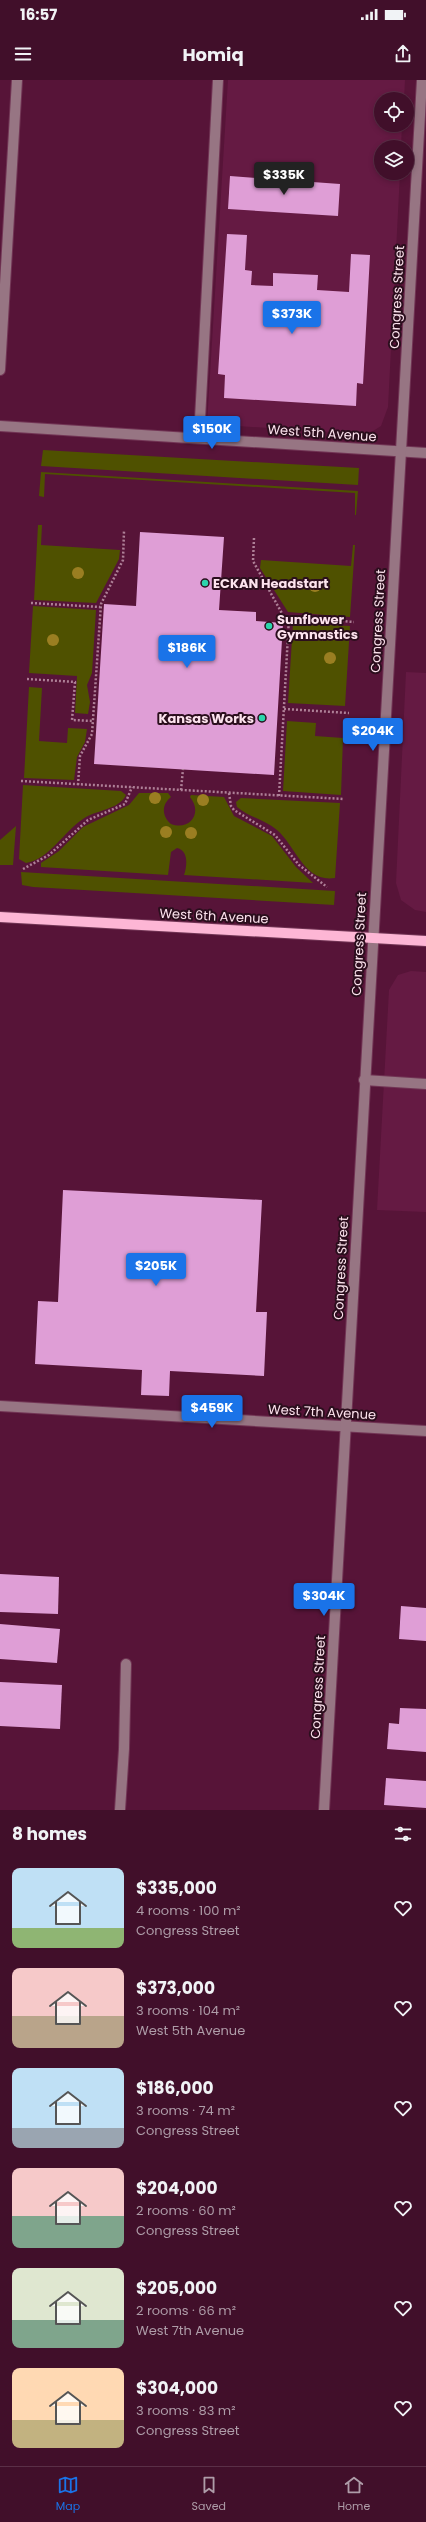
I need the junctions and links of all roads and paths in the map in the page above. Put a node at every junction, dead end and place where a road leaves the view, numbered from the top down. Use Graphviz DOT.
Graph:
graph roads {
  1 [pos="17,80"];
  2 [pos="218,80"];
  3 [pos="422,80"];
  4 [pos="0,370"];
  5 [pos="0,426"];
  6 [pos="199,438"];
  7 [pos="401,452"];
  8 [pos="426,453"];
  9 [pos="124,531"];
  10 [pos="254,538"];
  11 [pos="31,603"];
  12 [pos="100,607"];
  13 [pos="289,617"];
  14 [pos="354,622"];
  15 [pos="27,679"];
  16 [pos="284,709"];
  17 [pos="349,713"];
  18 [pos="93,721"];
  19 [pos="182,769"];
  20 [pos="21,781"];
  21 [pos="78,785"];
  22 [pos="132,787"];
  23 [pos="181,790"];
  24 [pos="229,793"];
  25 [pos="279,796"];
  26 [pos="344,799"];
  27 [pos="23,869"];
  28 [pos="327,887"];
  29 [pos="0,918"];
  30 [pos="373,937"];
  31 [pos="426,941"];
  32 [pos="364,1080"];
  33 [pos="426,1084"];
  34 [pos="0,1406"];
  35 [pos="346,1426"];
  36 [pos="426,1431"];
  37 [pos="126,1664"];
  38 [pos="120,1810"];
  39 [pos="324,1810"];
  1 -- 4 [label="street"];
  2 -- 6 [label="street"];
  3 -- 7 [label="street, Congress Street"];
  5 -- 6 [label="street, West 5th Avenue"];
  6 -- 7 [label="street, West 5th Avenue"];
  7 -- 8 [label="street, West 5th Avenue"];
  7 -- 30 [label="street, Congress Street"];
  9 -- 12 [label="path"];
  10 -- 13 [label="path"];
  11 -- 12 [label="path"];
  12 -- 18 [label="path"];
  13 -- 14 [label="path"];
  13 -- 16 [label="path"];
  15 -- 18 [label="path"];
  16 -- 17 [label="path"];
  16 -- 25 [label="path"];
  18 -- 21 [label="path"];
  19 -- 23 [label="path"];
  20 -- 21 [label="path"];
  21 -- 22 [label="path"];
  22 -- 23 [label="path"];
  22 -- 27 [label="path"];
  23 -- 24 [label="path"];
  24 -- 25 [label="path"];
  24 -- 28 [label="path"];
  25 -- 26 [label="path"];
  29 -- 30 [label="main road, West 6th Avenue"];
  30 -- 31 [label="main road, West 6th Avenue"];
  30 -- 32 [label="street, Congress Street"];
  32 -- 33 [label="street"];
  32 -- 35 [label="street, Congress Street"];
  34 -- 35 [label="street, West 7th Avenue"];
  35 -- 36 [label="street, West 7th Avenue"];
  35 -- 39 [label="street, Congress Street"];
  37 -- 38 [label="street"];
}
